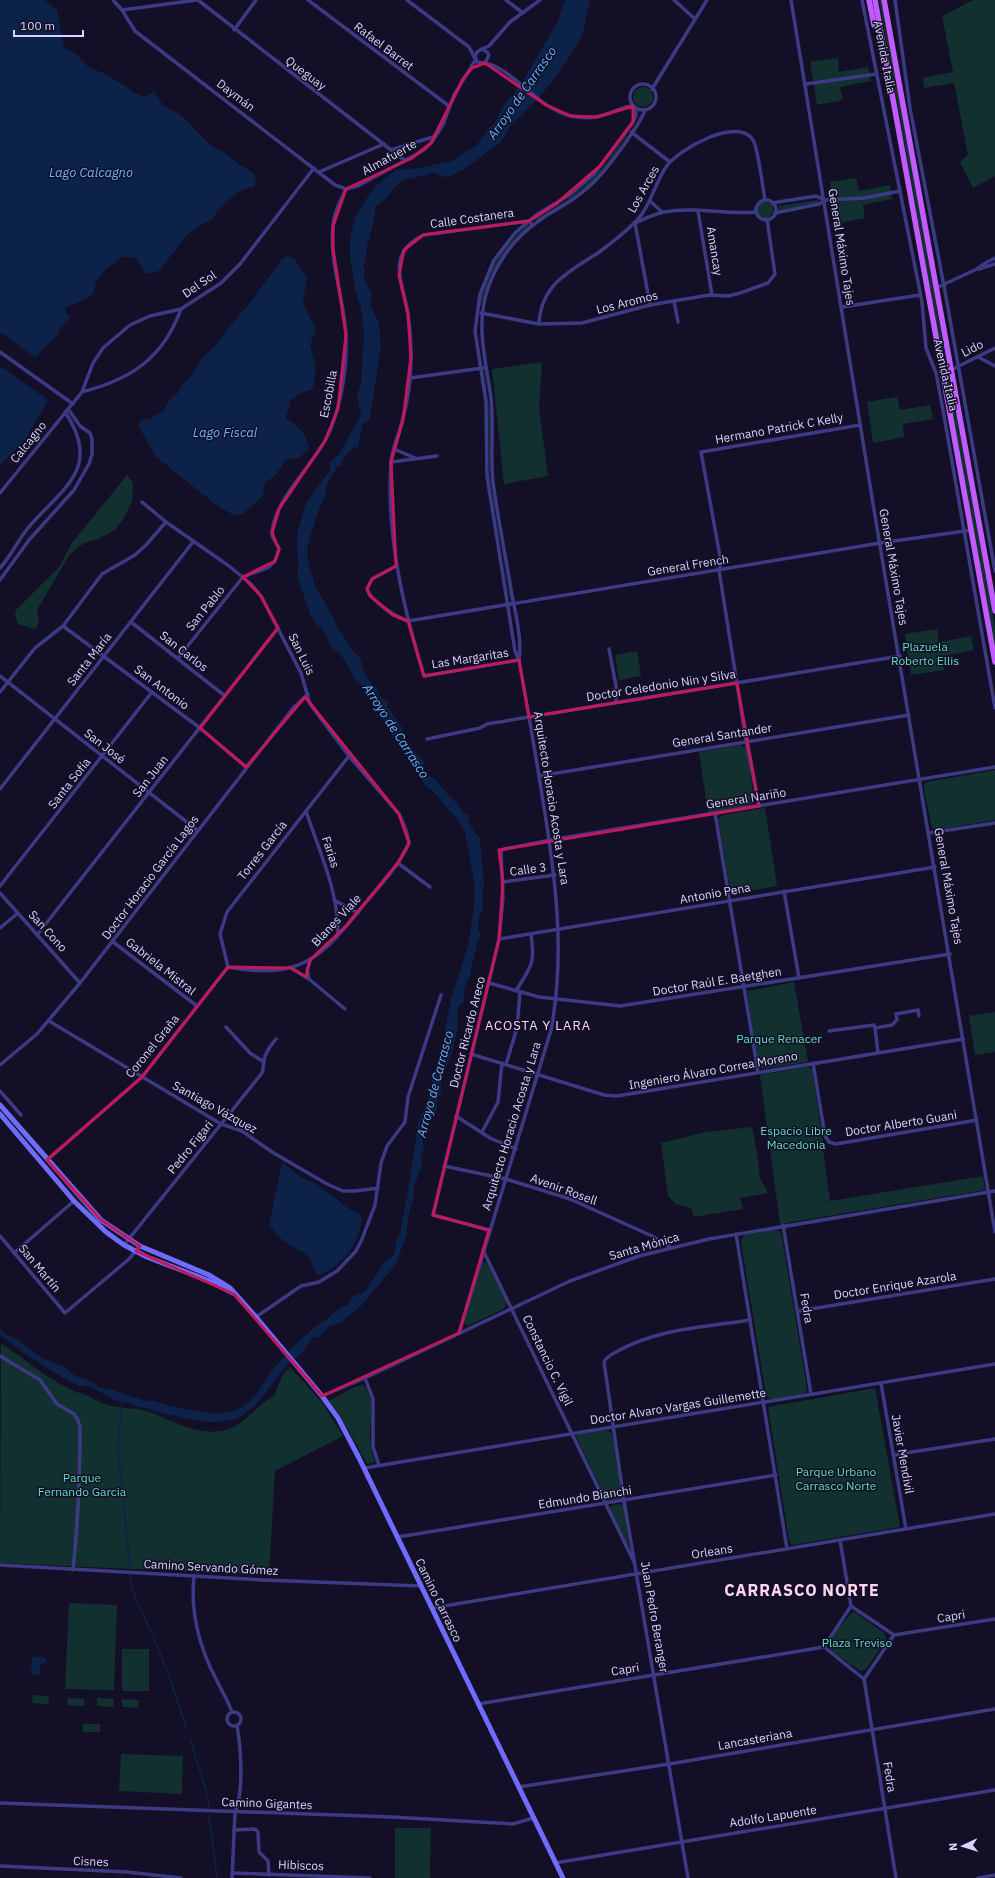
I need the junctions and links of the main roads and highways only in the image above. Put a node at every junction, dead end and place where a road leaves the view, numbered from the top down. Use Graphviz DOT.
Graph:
graph roads {
  1 [pos="868,0"];
  2 [pos="875,0"];
  3 [pos="884,0"];
  4 [pos="880,32"];
  5 [pos="995,611"];
  6 [pos="995,662"];
  7 [pos="0,1105"];
  8 [pos="0,1114"];
  9 [pos="234,1294"];
  10 [pos="563,1878"];
  1 -- 4 [label="main road"];
  2 -- 4 [label="main road, Avenida Italia"];
  3 -- 5 [label="main road, Avenida Italia"];
  4 -- 6 [label="main road, Avenida Italia"];
  7 -- 9 [label="main road"];
  8 -- 9 [label="main road"];
  9 -- 10 [label="main road, Camino Carrasco"];
}
